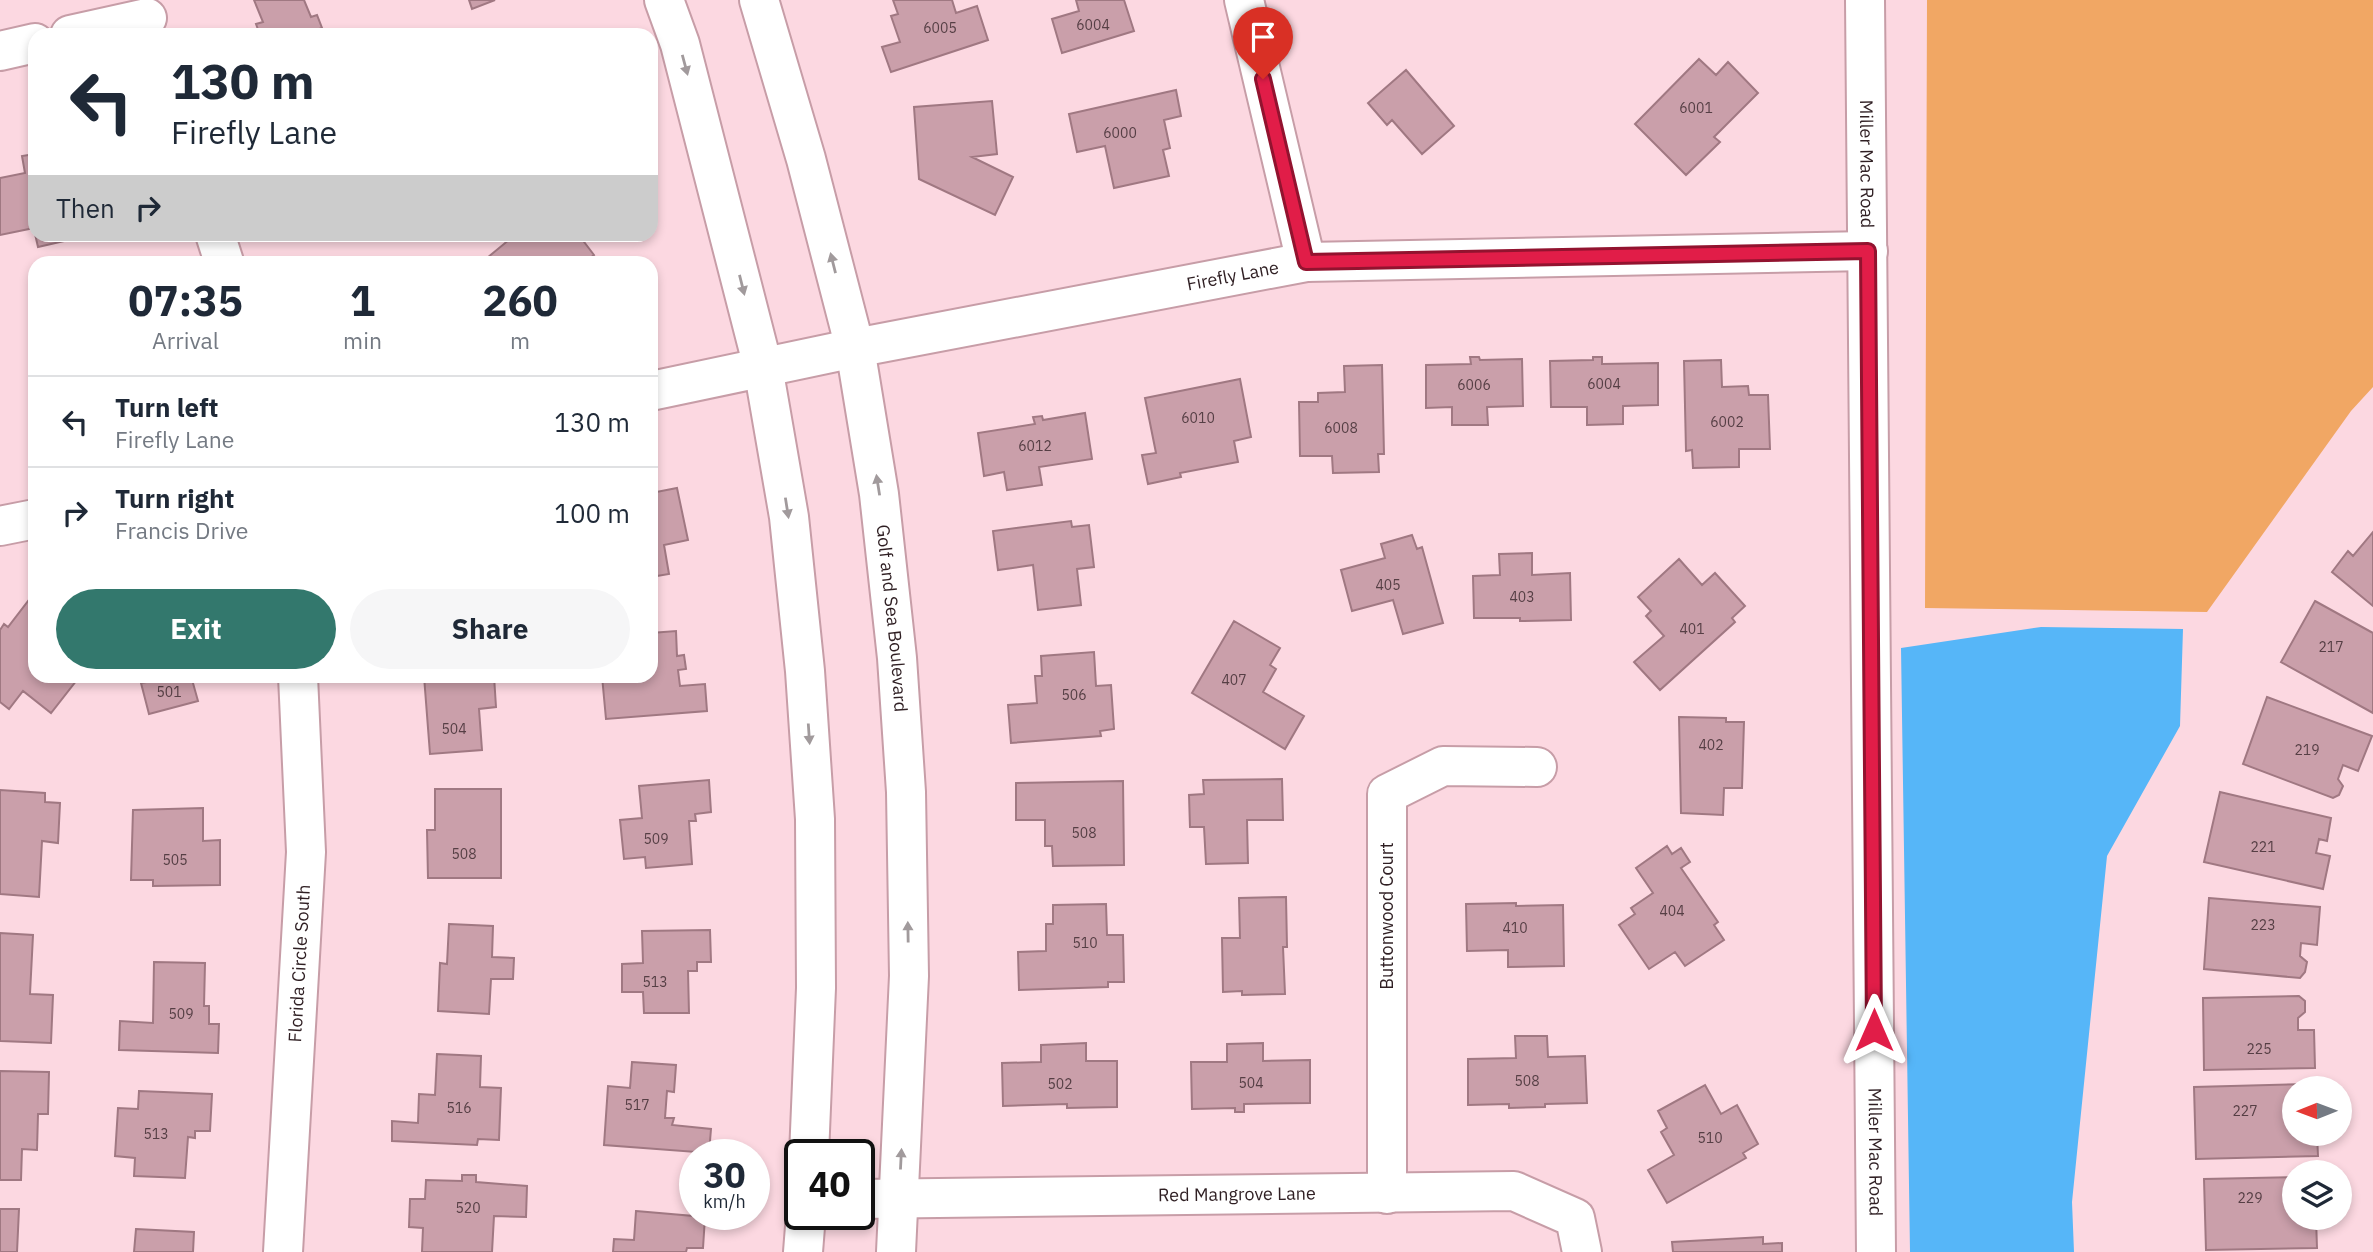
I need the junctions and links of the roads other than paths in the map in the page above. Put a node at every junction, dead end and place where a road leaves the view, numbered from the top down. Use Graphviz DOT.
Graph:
graph roads {
  1 [pos="664,0"];
  2 [pos="759,0"];
  3 [pos="1244,0"];
  4 [pos="1865,0"];
  5 [pos="146,18"];
  6 [pos="101,28"];
  7 [pos="28,45"];
  8 [pos="0,51"];
  9 [pos="1868,251"];
  10 [pos="1306,262"];
  11 [pos="855,348"];
  12 [pos="763,367"];
  13 [pos="658,390"];
  14 [pos="28,520"];
  15 [pos="0,526"];
  16 [pos="298,683"];
  17 [pos="1537,766"];
  18 [pos="810,1139"];
  19 [pos="1387,1194"];
  20 [pos="899,1198"];
  21 [pos="875,1199"];
  22 [pos="805,1230"];
  23 [pos="283,1252"];
  24 [pos="803,1252"];
  25 [pos="896,1252"];
  26 [pos="1582,1252"];
  27 [pos="1876,1252"];
  1 -- 12 [label="street, one-way"];
  11 -- 2 [label="street, Golf and Sea Boulevard, one-way"];
  3 -- 10 [label="street"];
  4 -- 9 [label="street, Miller Mac Road"];
  5 -- 6 [label="street"];
  7 -- 8 [label="street"];
  9 -- 10 [label="street, Firefly Lane"];
  9 -- 27 [label="street, Miller Mac Road"];
  10 -- 11 [label="street, Firefly Lane"];
  11 -- 12 [label="street, Firefly Lane"];
  20 -- 11 [label="street, Golf and Sea Boulevard, one-way"];
  12 -- 13 [label="street, Firefly Lane"];
  12 -- 18 [label="street, one-way"];
  14 -- 15 [label="street"];
  16 -- 23 [label="street, Florida Circle South"];
  17 -- 19 [label="street, Buttonwood Court"];
  19 -- 20 [label="street, Red Mangrove Lane"];
  19 -- 26 [label="street, Red Mangrove Lane"];
  20 -- 21 [label="street, Red Mangrove Lane"];
  20 -- 25 [label="street, Golf and Sea Boulevard"];
  22 -- 24 [label="street"];
}
